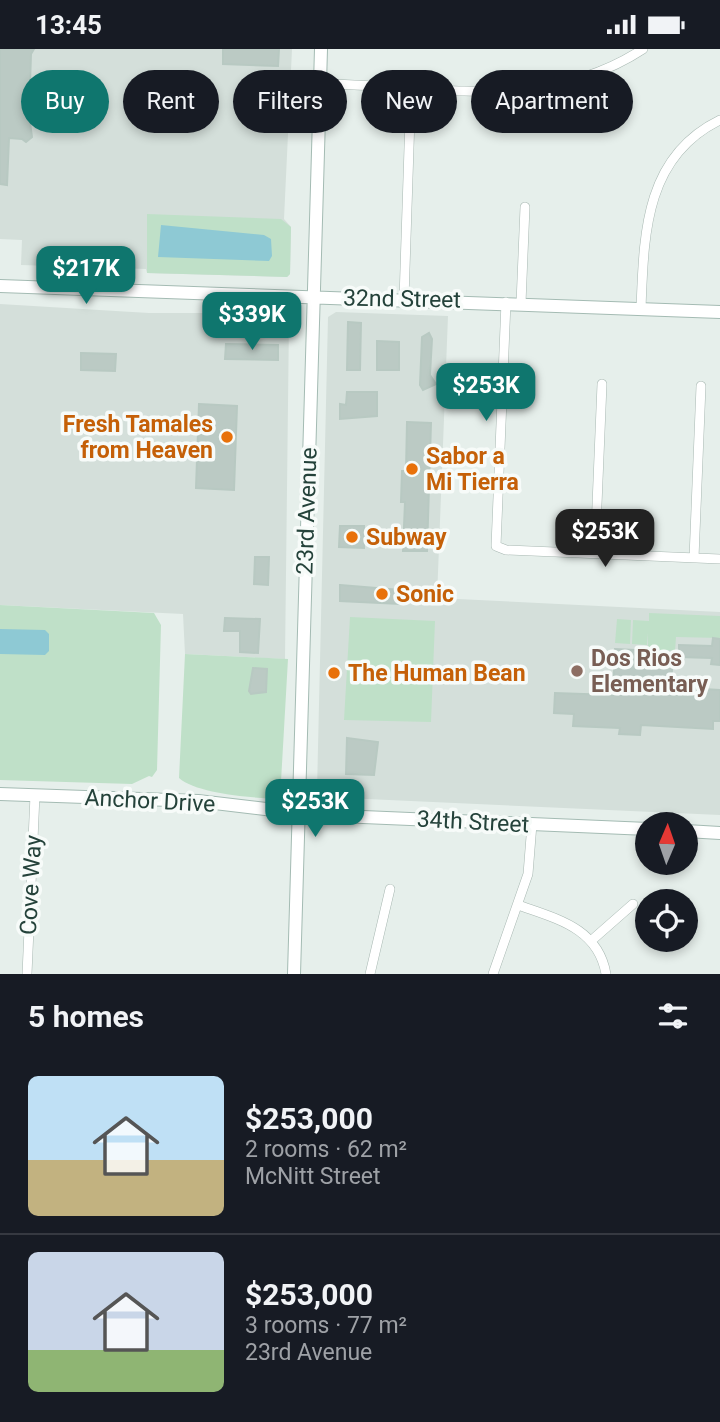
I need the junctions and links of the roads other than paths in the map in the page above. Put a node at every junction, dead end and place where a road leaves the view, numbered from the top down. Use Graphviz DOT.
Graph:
graph roads {
  1 [pos="321,49"];
  2 [pos="643,49"];
  3 [pos="320,70"];
  4 [pos="457,88"];
  5 [pos="720,120"];
  6 [pos="319,133"];
  7 [pos="409,133"];
  8 [pos="526,207"];
  9 [pos="0,286"];
  10 [pos="314,297"];
  11 [pos="404,299"];
  12 [pos="506,302"];
  13 [pos="521,303"];
  14 [pos="641,308"];
  15 [pos="720,312"];
  16 [pos="602,384"];
  17 [pos="701,386"];
  18 [pos="595,553"];
  19 [pos="694,558"];
  20 [pos="720,559"];
  21 [pos="0,794"];
  22 [pos="35,795"];
  23 [pos="299,813"];
  24 [pos="532,824"];
  25 [pos="635,828"];
  26 [pos="698,832"];
  27 [pos="720,833"];
  28 [pos="390,889"];
  29 [pos="633,904"];
  30 [pos="519,905"];
  31 [pos="592,940"];
  32 [pos="27,974"];
  33 [pos="294,974"];
  34 [pos="370,974"];
  35 [pos="493,974"];
  36 [pos="607,974"];
  1 -- 3 [label="street, 23rd Avenue"];
  2 -- 4 [label="street"];
  5 -- 14 [label="street"];
  6 -- 10 [label="street, 23rd Avenue"];
  7 -- 11 [label="street"];
  8 -- 13 [label="street"];
  9 -- 10 [label="street, 32nd Street"];
  10 -- 11 [label="street, 32nd Street"];
  10 -- 23 [label="street, 23rd Avenue"];
  11 -- 12 [label="street, 32nd Street"];
  12 -- 13 [label="street, 32nd Street"];
  12 -- 18 [label="street"];
  13 -- 14 [label="street, 32nd Street"];
  14 -- 15 [label="street, 32nd Street"];
  16 -- 18 [label="street"];
  17 -- 19 [label="street"];
  18 -- 19 [label="street"];
  19 -- 20 [label="street"];
  21 -- 22 [label="street, Anchor Drive"];
  22 -- 23 [label="street, Anchor Drive"];
  22 -- 32 [label="street, Cove Way"];
  23 -- 24 [label="street, 34th Street"];
  23 -- 33 [label="street, 23rd Avenue"];
  24 -- 25 [label="street, 34th Street"];
  24 -- 30 [label="street"];
  26 -- 27 [label="street"];
  28 -- 34 [label="street"];
  29 -- 31 [label="street"];
  30 -- 31 [label="street"];
  30 -- 35 [label="street"];
  31 -- 36 [label="street"];
}
